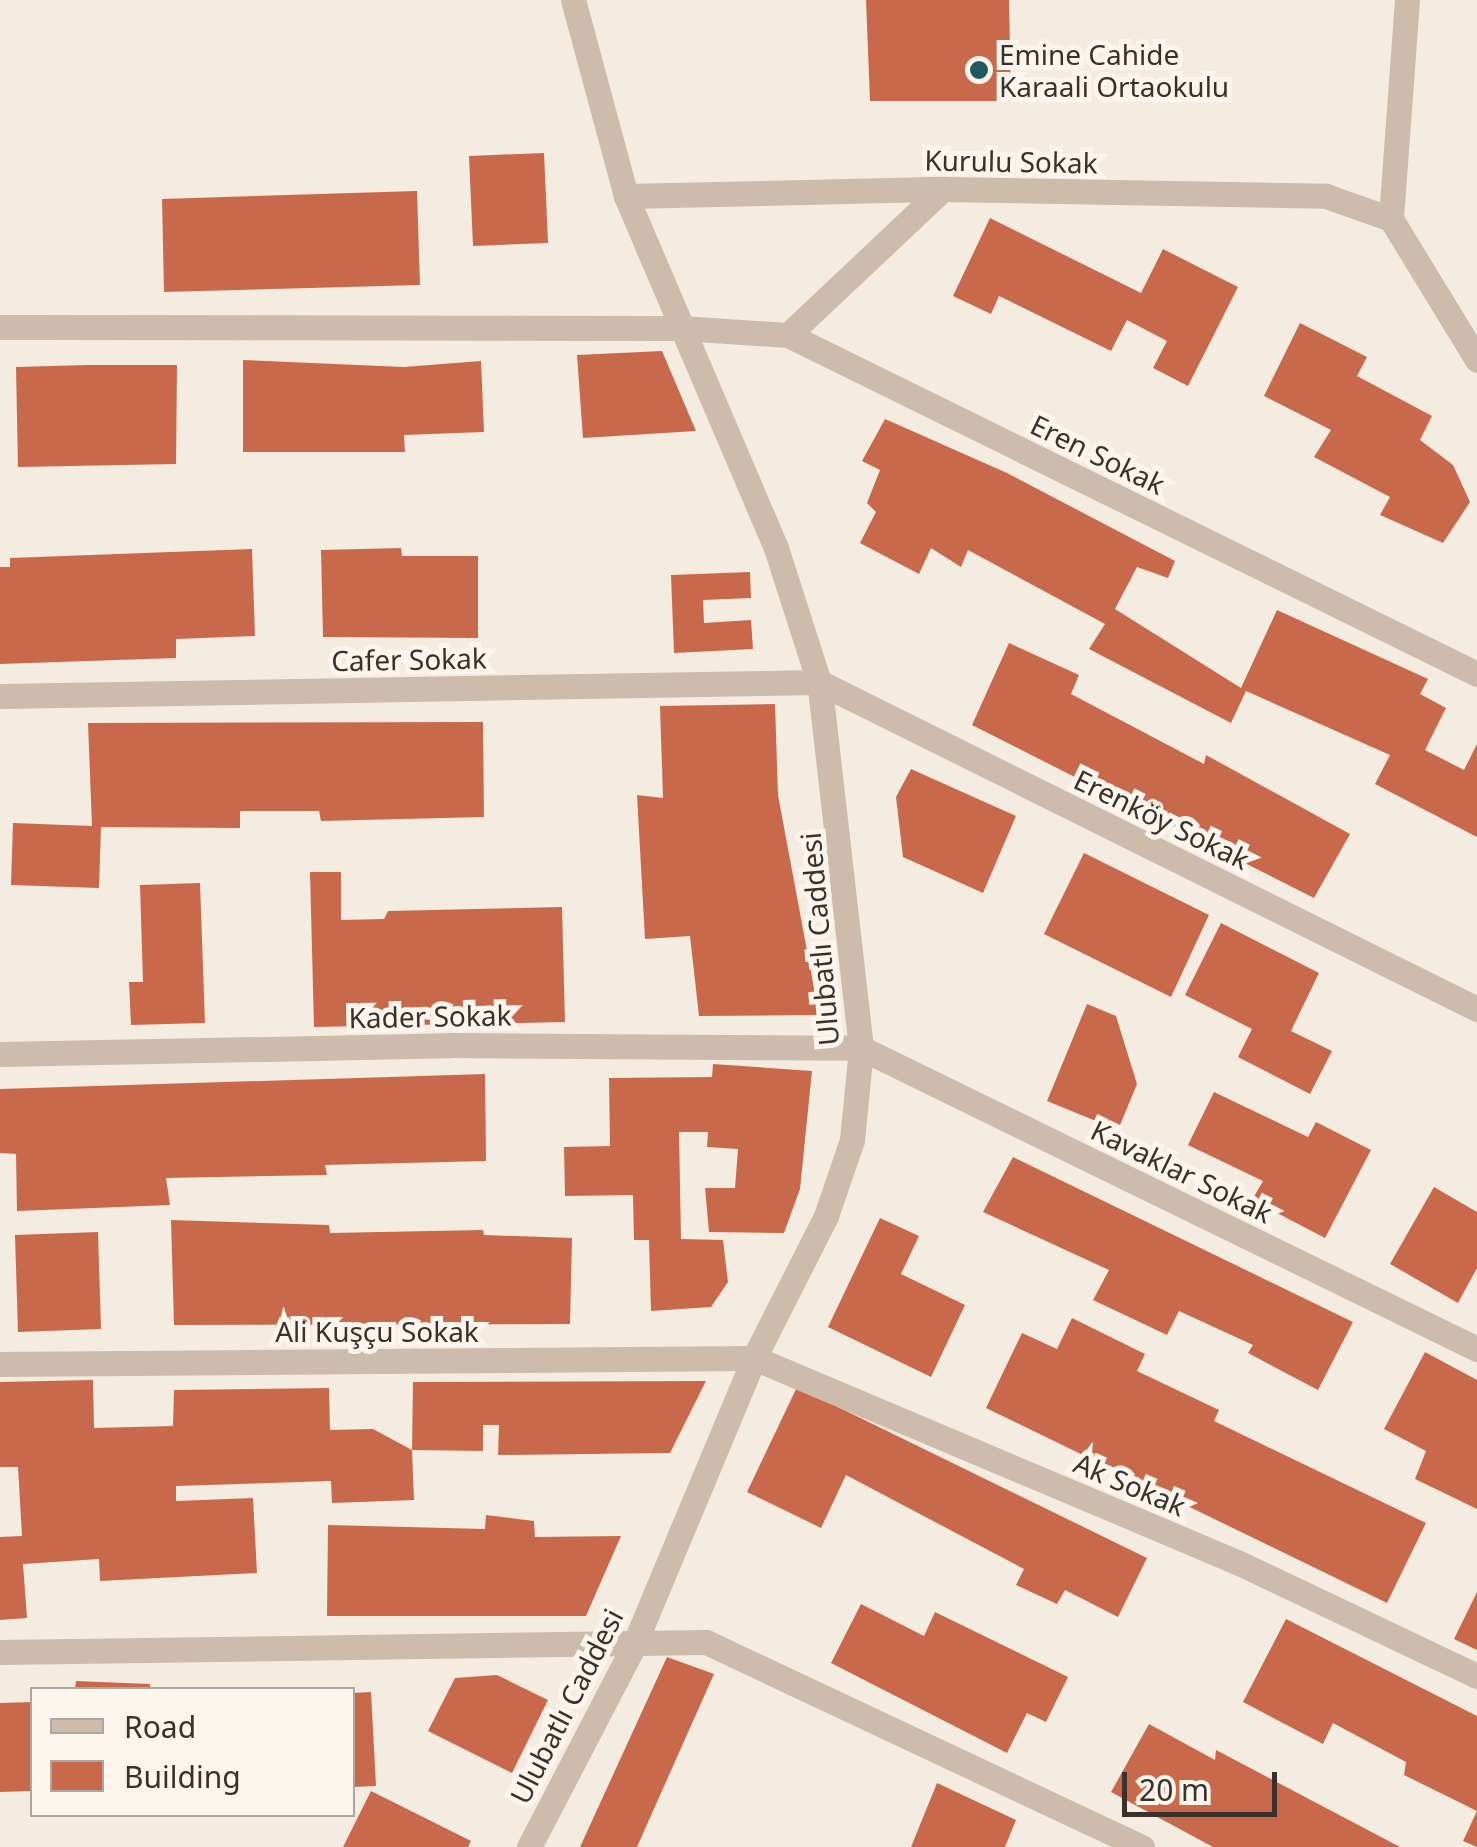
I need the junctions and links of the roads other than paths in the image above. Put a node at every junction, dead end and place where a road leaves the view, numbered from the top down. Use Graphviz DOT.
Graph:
graph roads {
  1 [pos="573,0"];
  2 [pos="1407,0"];
  3 [pos="943,189"];
  4 [pos="626,196"];
  5 [pos="1392,219"];
  6 [pos="0,327"];
  7 [pos="682,328"];
  8 [pos="788,335"];
  9 [pos="1477,360"];
  10 [pos="1477,674"];
  11 [pos="819,682"];
  12 [pos="0,696"];
  13 [pos="1477,1010"];
  14 [pos="861,1048"];
  15 [pos="0,1054"];
  16 [pos="1477,1348"];
  17 [pos="754,1358"];
  18 [pos="0,1364"];
  19 [pos="634,1645"];
  20 [pos="0,1652"];
  21 [pos="1477,1676"];
  22 [pos="529,1847"];
  23 [pos="1142,1847"];
  1 -- 4 [label="street, Ulubatlı Caddesi"];
  2 -- 5 [label="street"];
  3 -- 4 [label="street, Kurulu Sokak"];
  3 -- 5 [label="street, Kurulu Sokak"];
  3 -- 8 [label="street"];
  4 -- 7 [label="street, Ulubatlı Caddesi"];
  5 -- 9 [label="street"];
  6 -- 7 [label="street, Eren Sokak"];
  7 -- 8 [label="street, Eren Sokak"];
  7 -- 11 [label="street, Ulubatlı Caddesi"];
  8 -- 10 [label="street, Eren Sokak"];
  11 -- 12 [label="street, Cafer Sokak"];
  11 -- 13 [label="street, Erenköy Sokak"];
  11 -- 14 [label="street, Ulubatlı Caddesi"];
  14 -- 15 [label="street, Kader Sokak"];
  14 -- 16 [label="street, Kavaklar Sokak"];
  14 -- 17 [label="street, Ulubatlı Caddesi"];
  17 -- 18 [label="street, Ali Kuşçu Sokak"];
  17 -- 19 [label="street, Ulubatlı Caddesi"];
  17 -- 21 [label="street, Ak Sokak"];
  19 -- 20 [label="street"];
  19 -- 22 [label="street, Ulubatlı Caddesi"];
  19 -- 23 [label="street"];
}
